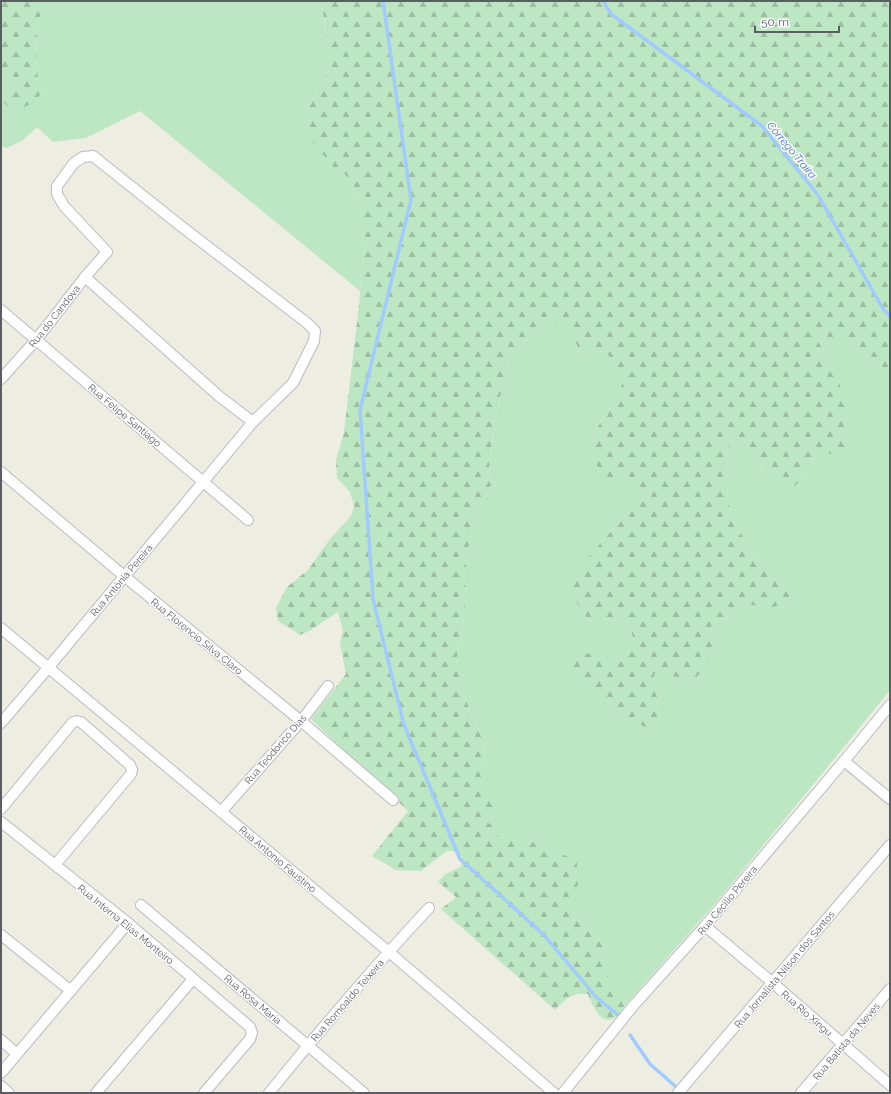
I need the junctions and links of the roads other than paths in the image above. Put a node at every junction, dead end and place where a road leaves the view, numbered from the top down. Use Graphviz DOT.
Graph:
graph roads {
  1 [pos="107,252"];
  2 [pos="85,276"];
  3 [pos="1,310"];
  4 [pos="36,340"];
  5 [pos="1,380"];
  6 [pos="253,422"];
  7 [pos="1,472"];
  8 [pos="203,481"];
  9 [pos="248,520"];
  10 [pos="124,576"];
  11 [pos="1,628"];
  12 [pos="48,668"];
  13 [pos="328,686"];
  14 [pos="890,705"];
  15 [pos="301,721"];
  16 [pos="1,723"];
  17 [pos="844,761"];
  18 [pos="890,799"];
  19 [pos="393,800"];
  20 [pos="1,809"];
  21 [pos="221,812"];
  22 [pos="1,822"];
  23 [pos="890,845"];
  24 [pos="55,865"];
  25 [pos="141,905"];
  26 [pos="428,908"];
  27 [pos="128,923"];
  28 [pos="705,926"];
  29 [pos="1,936"];
  30 [pos="389,952"];
  31 [pos="193,979"];
  32 [pos="773,983"];
  33 [pos="890,989"];
  34 [pos="71,991"];
  35 [pos="1,1040"];
  36 [pos="843,1044"];
  37 [pos="308,1045"];
  38 [pos="17,1054"];
  39 [pos="1,1073"];
  40 [pos="1,1086"];
  41 [pos="890,1086"];
  42 [pos="9,1093"];
  43 [pos="96,1093"];
  44 [pos="204,1093"];
  45 [pos="269,1093"];
  46 [pos="364,1093"];
  47 [pos="554,1093"];
  48 [pos="563,1093"];
  49 [pos="678,1093"];
  50 [pos="802,1093"];
  1 -- 2 [label="street, Rua do Candova"];
  1 -- 6 [label="street, Rua Antônia Pereira"];
  2 -- 4 [label="street, Rua do Candova"];
  2 -- 6 [label="street"];
  3 -- 4 [label="street, Rua Felipe Santiago"];
  4 -- 5 [label="street, Rua do Candova"];
  4 -- 8 [label="street, Rua Felipe Santiago"];
  6 -- 8 [label="street, Rua Antônia Pereira"];
  7 -- 10 [label="street, Rua Florencio Silva Claro"];
  8 -- 9 [label="street, Rua Felipe Santiago"];
  8 -- 10 [label="street, Rua Antônia Pereira"];
  10 -- 12 [label="street, Rua Antônia Pereira"];
  10 -- 15 [label="street, Rua Florencio Silva Claro"];
  11 -- 12 [label="street, Rua Antonio Faustino"];
  12 -- 16 [label="street, Rua Antônia Pereira"];
  12 -- 21 [label="street, Rua Antonio Faustino"];
  13 -- 15 [label="street, Rua Teodorico Dias"];
  14 -- 17 [label="street, Rua Cecilio Pereira"];
  15 -- 19 [label="street, Rua Florencio Silva Claro"];
  15 -- 21 [label="street, Rua Teodorico Dias"];
  17 -- 18 [label="street"];
  17 -- 28 [label="street, Rua Cecilio Pereira"];
  20 -- 24 [label="street"];
  21 -- 30 [label="street, Rua Antonio Faustino"];
  22 -- 24 [label="street, Rua Interna Elias Monteiro"];
  23 -- 32 [label="street, Rua Jornalista Nilson dos Santos"];
  24 -- 27 [label="street, Rua Interna Elias Monteiro"];
  25 -- 37 [label="street, Rua Rosa Maria"];
  26 -- 30 [label="street, Rua Romoaldo Teixeira"];
  27 -- 31 [label="street, Rua Interna Elias Monteiro"];
  27 -- 34 [label="street"];
  28 -- 32 [label="street, Rua Rio Xingu"];
  28 -- 48 [label="street, Rua Cecilio Pereira"];
  29 -- 34 [label="street"];
  30 -- 37 [label="street, Rua Romoaldo Teixeira"];
  30 -- 47 [label="street, Rua Antonio Faustino"];
  31 -- 43 [label="street"];
  31 -- 44 [label="street, Rua Interna Elias Monteiro"];
  32 -- 36 [label="street, Rua Rio Xingu"];
  32 -- 49 [label="street, Rua Jornalista Nilson dos Santos"];
  33 -- 36 [label="street, Rua Batista da Neves"];
  34 -- 38 [label="street"];
  35 -- 38 [label="street"];
  36 -- 41 [label="street, Rua Rio Xingu"];
  36 -- 50 [label="street, Rua Batista da Neves"];
  37 -- 45 [label="street, Rua Romoaldo Teixeira"];
  37 -- 46 [label="street, Rua Rosa Maria"];
  38 -- 39 [label="street"];
  40 -- 42 [label="street"];
}
